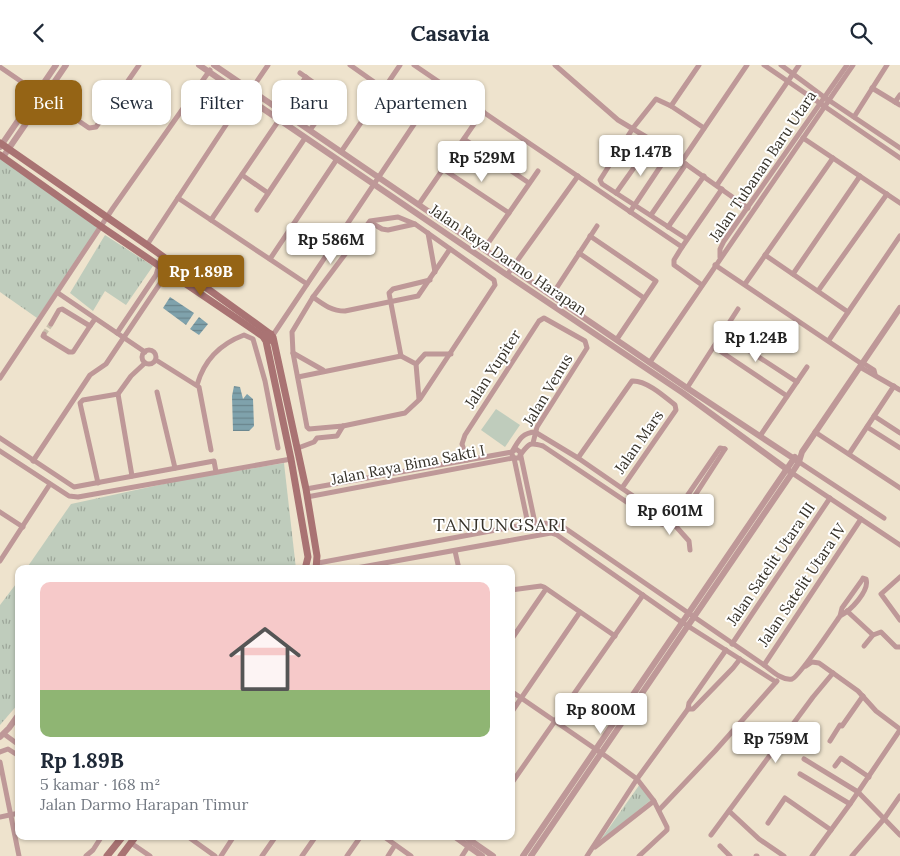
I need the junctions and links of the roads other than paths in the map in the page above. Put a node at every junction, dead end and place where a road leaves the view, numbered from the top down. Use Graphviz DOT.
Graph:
graph roads {
  1 [pos="56,65"];
  2 [pos="66,65"];
  3 [pos="138,65"];
  4 [pos="214,65"];
  5 [pos="268,65"];
  6 [pos="350,65"];
  7 [pos="400,65"];
  8 [pos="414,65"];
  9 [pos="555,65"];
  10 [pos="699,65"];
  11 [pos="747,65"];
  12 [pos="764,65"];
  13 [pos="781,65"];
  14 [pos="799,65"];
  15 [pos="847,65"];
  16 [pos="853,65"];
  17 [pos="887,65"];
  18 [pos="201,66"];
  19 [pos="0,67"];
  20 [pos="208,73"];
  21 [pos="300,73"];
  22 [pos="793,74"];
  23 [pos="306,77"];
  24 [pos="18,80"];
  25 [pos="46,80"];
  26 [pos="56,80"];
  27 [pos="219,80"];
  28 [pos="236,80"];
  29 [pos="258,80"];
  30 [pos="304,80"];
  31 [pos="371,80"];
  32 [pos="390,80"];
  33 [pos="435,80"];
  34 [pos="788,81"];
  35 [pos="872,88"];
  36 [pos="900,95"];
  37 [pos="827,99"];
  38 [pos="898,103"];
  39 [pos="822,105"];
  40 [pos="671,106"];
  41 [pos="485,113"];
  42 [pos="854,117"];
  43 [pos="82,123"];
  44 [pos="16,125"];
  45 [pos="20,125"];
  46 [pos="226,125"];
  47 [pos="276,125"];
  48 [pos="286,125"];
  49 [pos="303,125"];
  50 [pos="359,125"];
  51 [pos="413,125"];
  52 [pos="473,125"];
  53 [pos="633,128"];
  54 [pos="704,128"];
  55 [pos="310,130"];
  56 [pos="306,138"];
  57 [pos="803,138"];
  58 [pos="464,139"];
  59 [pos="653,141"];
  60 [pos="2,146"];
  61 [pos="900,148"];
  62 [pos="341,152"];
  63 [pos="670,152"];
  64 [pos="1,156"];
  65 [pos="833,158"];
  66 [pos="900,158"];
  67 [pos="337,159"];
  68 [pos="684,162"];
  69 [pos="443,169"];
  70 [pos="538,171"];
  71 [pos="242,175"];
  72 [pos="578,176"];
  73 [pos="704,176"];
  74 [pos="860,176"];
  75 [pos="378,177"];
  76 [pos="773,177"];
  77 [pos="529,183"];
  78 [pos="374,184"];
  79 [pos="720,187"];
  80 [pos="268,193"];
  81 [pos="616,193"];
  82 [pos="886,194"];
  83 [pos="178,197"];
  84 [pos="900,203"];
  85 [pos="634,204"];
  86 [pos="419,205"];
  87 [pos="748,208"];
  88 [pos="257,210"];
  89 [pos="630,212"];
  90 [pos="509,213"];
  91 [pos="651,215"];
  92 [pos="107,217"];
  93 [pos="211,220"];
  94 [pos="370,221"];
  95 [pos="415,224"];
  96 [pos="597,226"];
  97 [pos="102,227"];
  98 [pos="668,227"];
  99 [pos="428,233"];
  100 [pos="590,236"];
  101 [pos="900,236"];
  102 [pos="687,239"];
  103 [pos="147,245"];
  104 [pos="682,247"];
  105 [pos="450,249"];
  106 [pos="484,249"];
  107 [pos="579,253"];
  108 [pos="765,255"];
  109 [pos="720,257"];
  110 [pos="270,259"];
  111 [pos="160,265"];
  112 [pos="175,265"];
  113 [pos="715,265"];
  114 [pos="512,268"];
  115 [pos="170,272"];
  116 [pos="435,272"];
  117 [pos="793,274"];
  118 [pos="156,275"];
  119 [pos="507,275"];
  120 [pos="162,279"];
  121 [pos="430,280"];
  122 [pos="307,284"];
  123 [pos="702,285"];
  124 [pos="745,285"];
  125 [pos="818,291"];
  126 [pos="58,292"];
  127 [pos="552,295"];
  128 [pos="313,297"];
  129 [pos="644,298"];
  130 [pos="389,302"];
  131 [pos="738,309"];
  132 [pos="900,309"];
  133 [pos="848,312"];
  134 [pos="95,319"];
  135 [pos="51,324"];
  136 [pos="90,326"];
  137 [pos="568,331"];
  138 [pos="117,333"];
  139 [pos="722,333"];
  140 [pos="44,334"];
  141 [pos="269,337"];
  142 [pos="125,338"];
  143 [pos="616,339"];
  144 [pos="829,340"];
  145 [pos="714,347"];
  146 [pos="145,352"];
  147 [pos="293,353"];
  148 [pos="451,354"];
  149 [pos="401,355"];
  150 [pos="156,360"];
  151 [pos="650,362"];
  152 [pos="145,363"];
  153 [pos="416,364"];
  154 [pos="862,365"];
  155 [pos="807,367"];
  156 [pos="324,371"];
  157 [pos="0,377"];
  158 [pos="298,377"];
  159 [pos="797,382"];
  160 [pos="196,385"];
  161 [pos="894,386"];
  162 [pos="687,388"];
  163 [pos="900,390"];
  164 [pos="157,392"];
  165 [pos="118,394"];
  166 [pos="787,397"];
  167 [pos="420,399"];
  168 [pos="874,416"];
  169 [pos="343,426"];
  170 [pos="866,427"];
  171 [pos="317,429"];
  172 [pos="535,432"];
  173 [pos="816,432"];
  174 [pos="900,433"];
  175 [pos="760,437"];
  176 [pos="0,438"];
  177 [pos="317,438"];
  178 [pos="533,443"];
  179 [pos="278,447"];
  180 [pos="298,448"];
  181 [pos="900,448"];
  182 [pos="211,450"];
  183 [pos="0,451"];
  184 [pos="513,454"];
  185 [pos="849,454"];
  186 [pos="520,455"];
  187 [pos="300,457"];
  188 [pos="578,458"];
  189 [pos="291,459"];
  190 [pos="467,460"];
  191 [pos="33,461"];
  192 [pos="795,461"];
  193 [pos="175,468"];
  194 [pos="786,468"];
  195 [pos="216,471"];
  196 [pos="793,472"];
  197 [pos="132,476"];
  198 [pos="98,483"];
  199 [pos="50,484"];
  200 [pos="325,485"];
  201 [pos="71,486"];
  202 [pos="79,486"];
  203 [pos="622,488"];
  204 [pos="900,488"];
  205 [pos="306,489"];
  206 [pos="327,494"];
  207 [pos="69,496"];
  208 [pos="78,497"];
  209 [pos="307,497"];
  210 [pos="830,498"];
  211 [pos="0,512"];
  212 [pos="669,517"];
  213 [pos="884,518"];
  214 [pos="861,519"];
  215 [pos="535,523"];
  216 [pos="672,523"];
  217 [pos="528,524"];
  218 [pos="23,527"];
  219 [pos="900,545"];
  220 [pos="690,550"];
  221 [pos="455,551"];
  222 [pos="0,561"];
  223 [pos="306,565"];
  224 [pos="317,565"];
  225 [pos="322,565"];
  226 [pos="374,565"];
  227 [pos="458,565"];
  228 [pos="900,577"];
  229 [pos="546,589"];
  230 [pos="515,590"];
  231 [pos="643,595"];
  232 [pos="842,608"];
  233 [pos="580,612"];
  234 [pos="848,612"];
  235 [pos="690,616"];
  236 [pos="840,617"];
  237 [pos="900,620"];
  238 [pos="685,624"];
  239 [pos="515,634"];
  240 [pos="615,635"];
  241 [pos="873,635"];
  242 [pos="732,644"];
  243 [pos="864,646"];
  244 [pos="900,647"];
  245 [pos="726,650"];
  246 [pos="740,659"];
  247 [pos="764,665"];
  248 [pos="803,668"];
  249 [pos="782,677"];
  250 [pos="829,677"];
  251 [pos="776,682"];
  252 [pos="515,694"];
  253 [pos="863,696"];
  254 [pos="522,698"];
  255 [pos="515,708"];
  256 [pos="688,709"];
  257 [pos="15,719"];
  258 [pos="555,721"];
  259 [pos="900,729"];
  260 [pos="2,736"];
  261 [pos="830,741"];
  262 [pos="15,743"];
  263 [pos="596,749"];
  264 [pos="0,752"];
  265 [pos="15,753"];
  266 [pos="602,753"];
  267 [pos="804,759"];
  268 [pos="0,762"];
  269 [pos="834,766"];
  270 [pos="800,774"];
  271 [pos="869,777"];
  272 [pos="515,778"];
  273 [pos="637,779"];
  274 [pos="858,792"];
  275 [pos="900,796"];
  276 [pos="654,801"];
  277 [pos="850,804"];
  278 [pos="659,810"];
  279 [pos="729,811"];
  280 [pos="11,814"];
  281 [pos="15,814"];
  282 [pos="0,817"];
  283 [pos="884,819"];
  284 [pos="768,823"];
  285 [pos="832,830"];
  286 [pos="15,835"];
  287 [pos="711,835"];
  288 [pos="900,835"];
  289 [pos="16,840"];
  290 [pos="99,840"];
  291 [pos="120,840"];
  292 [pos="133,840"];
  293 [pos="135,840"];
  294 [pos="193,840"];
  295 [pos="231,840"];
  296 [pos="273,840"];
  297 [pos="313,840"];
  298 [pos="358,840"];
  299 [pos="388,840"];
  300 [pos="471,841"];
  301 [pos="395,845"];
  302 [pos="720,846"];
  303 [pos="591,850"];
  304 [pos="726,855"];
  305 [pos="19,856"];
  306 [pos="86,856"];
  307 [pos="107,856"];
  308 [pos="121,856"];
  309 [pos="150,856"];
  310 [pos="216,856"];
  311 [pos="221,856"];
  312 [pos="262,856"];
  313 [pos="302,856"];
  314 [pos="347,856"];
  315 [pos="388,856"];
  316 [pos="411,856"];
  317 [pos="462,856"];
  318 [pos="482,856"];
  319 [pos="493,856"];
  320 [pos="522,856"];
  321 [pos="530,856"];
  322 [pos="587,856"];
  323 [pos="639,856"];
  324 [pos="784,856"];
  325 [pos="812,856"];
  326 [pos="852,856"];
  1 -- 25 [label="street"];
  2 -- 26 [label="street"];
  3 -- 43 [label="street"];
  4 -- 20 [label="street"];
  4 -- 28 [label="street, Jalan Raya Darmo Harapan"];
  5 -- 29 [label="street"];
  6 -- 31 [label="street"];
  7 -- 32 [label="street"];
  8 -- 33 [label="street"];
  9 -- 53 [label="street"];
  10 -- 40 [label="street"];
  11 -- 54 [label="street"];
  12 -- 34 [label="street"];
  13 -- 22 [label="street"];
  14 -- 22 [label="street"];
  15 -- 37 [label="street, Jalan Tubanan Baru Utara"];
  16 -- 37 [label="street"];
  17 -- 35 [label="street"];
  18 -- 20 [label="street, Jalan Raya Darmo Harapan"];
  19 -- 24 [label="street"];
  20 -- 27 [label="street, Jalan Raya Darmo Harapan"];
  20 -- 92 [label="street"];
  21 -- 23 [label="street"];
  22 -- 34 [label="street"];
  22 -- 37 [label="street"];
  23 -- 30 [label="street"];
  23 -- 55 [label="street"];
  34 -- 39 [label="street"];
  34 -- 79 [label="street"];
  35 -- 38 [label="street"];
  35 -- 42 [label="street"];
  36 -- 38 [label="street"];
  37 -- 39 [label="street, Jalan Tubanan Baru Utara"];
  37 -- 42 [label="street"];
  39 -- 57 [label="street"];
  39 -- 66 [label="street"];
  39 -- 76 [label="street, Jalan Tubanan Baru Utara"];
  40 -- 53 [label="street"];
  40 -- 54 [label="street"];
  41 -- 72 [label="street"];
  42 -- 61 [label="street"];
  44 -- 60 [label="street"];
  45 -- 60 [label="street"];
  46 -- 83 [label="street"];
  47 -- 71 [label="street"];
  48 -- 56 [label="street, Jalan Raya Darmo Harapan"];
  49 -- 55 [label="street, Jalan Raya Darmo Harapan"];
  50 -- 62 [label="street"];
  51 -- 75 [label="street"];
  52 -- 58 [label="street"];
  53 -- 59 [label="street"];
  53 -- 81 [label="street"];
  54 -- 68 [label="street"];
  55 -- 62 [label="street, Jalan Raya Darmo Harapan"];
  56 -- 67 [label="street, Jalan Raya Darmo Harapan"];
  56 -- 80 [label="street"];
  57 -- 65 [label="street"];
  57 -- 76 [label="street"];
  58 -- 69 [label="street"];
  58 -- 77 [label="street"];
  59 -- 63 [label="street"];
  59 -- 81 [label="street"];
  60 -- 64 [label="street"];
  60 -- 92 [label="main road"];
  62 -- 75 [label="street, Jalan Raya Darmo Harapan"];
  63 -- 68 [label="street"];
  63 -- 85 [label="street"];
  64 -- 97 [label="main road"];
  65 -- 74 [label="street"];
  65 -- 108 [label="street"];
  67 -- 78 [label="street, Jalan Raya Darmo Harapan"];
  67 -- 110 [label="street"];
  68 -- 73 [label="street"];
  68 -- 91 [label="street"];
  69 -- 86 [label="street"];
  69 -- 90 [label="street"];
  70 -- 77 [label="street"];
  71 -- 80 [label="street"];
  71 -- 93 [label="street"];
  72 -- 89 [label="street"];
  72 -- 114 [label="street"];
  73 -- 79 [label="street"];
  73 -- 98 [label="street"];
  74 -- 82 [label="street"];
  74 -- 117 [label="street"];
  75 -- 78 [label="street"];
  75 -- 86 [label="street, Jalan Raya Darmo Harapan"];
  76 -- 87 [label="street, Jalan Tubanan Baru Utara"];
  76 -- 109 [label="street"];
  77 -- 90 [label="street"];
  78 -- 119 [label="street, Jalan Raya Darmo Harapan"];
  78 -- 122 [label="street"];
  79 -- 87 [label="street"];
  79 -- 102 [label="street"];
  80 -- 88 [label="street"];
  81 -- 85 [label="street"];
  82 -- 84 [label="street"];
  82 -- 125 [label="street"];
  83 -- 93 [label="street"];
  83 -- 103 [label="street"];
  85 -- 89 [label="street"];
  85 -- 91 [label="street"];
  86 -- 106 [label="street, Jalan Raya Darmo Harapan"];
  87 -- 109 [label="street, Jalan Tubanan Baru Utara"];
  89 -- 104 [label="street"];
  90 -- 106 [label="street"];
  91 -- 98 [label="street"];
  92 -- 97 [label="street"];
  92 -- 103 [label="main road"];
  93 -- 110 [label="street"];
  94 -- 95 [label="street"];
  94 -- 95 [label="street"];
  94 -- 128 [label="street"];
  95 -- 99 [label="street"];
  96 -- 100 [label="street"];
  97 -- 111 [label="main road"];
  97 -- 126 [label="street"];
  98 -- 102 [label="street"];
  99 -- 105 [label="street"];
  99 -- 116 [label="street"];
  100 -- 107 [label="street"];
  100 -- 129 [label="street"];
  101 -- 133 [label="street"];
  102 -- 104 [label="street"];
  103 -- 112 [label="main road"];
  104 -- 123 [label="street"];
  105 -- 116 [label="street"];
  105 -- 148 [label="street"];
  106 -- 114 [label="street, Jalan Raya Darmo Harapan"];
  107 -- 127 [label="street"];
  107 -- 129 [label="street"];
  108 -- 117 [label="street"];
  108 -- 124 [label="street"];
  109 -- 113 [label="street"];
  110 -- 122 [label="street"];
  111 -- 115 [label="main road"];
  111 -- 118 [label="street"];
  112 -- 115 [label="street"];
  112 -- 141 [label="main road"];
  113 -- 123 [label="street"];
  113 -- 124 [label="street"];
  114 -- 119 [label="street"];
  114 -- 127 [label="street, Jalan Raya Darmo Harapan"];
  115 -- 120 [label="street"];
  115 -- 141 [label="main road"];
  116 -- 121 [label="street"];
  117 -- 125 [label="street"];
  118 -- 120 [label="street"];
  118 -- 138 [label="street"];
  119 -- 194 [label="street, Jalan Raya Darmo Harapan"];
  120 -- 142 [label="street"];
  121 -- 130 [label="street"];
  121 -- 130 [label="street"];
  122 -- 141 [label="street"];
  123 -- 151 [label="street"];
  124 -- 144 [label="street"];
  125 -- 133 [label="street"];
  126 -- 134 [label="street"];
  126 -- 157 [label="street"];
  127 -- 143 [label="street, Jalan Raya Darmo Harapan"];
  128 -- 130 [label="street"];
  128 -- 147 [label="street"];
  129 -- 143 [label="street"];
  130 -- 149 [label="street"];
  131 -- 139 [label="street"];
  132 -- 154 [label="street"];
  133 -- 144 [label="street"];
  134 -- 136 [label="street"];
  134 -- 138 [label="street"];
  135 -- 136 [label="street"];
  136 -- 140 [label="street"];
  137 -- 172 [label="street, Jalan Venus"];
  137 -- 190 [label="street, Jalan Yupiter"];
  138 -- 142 [label="street"];
  139 -- 145 [label="street"];
  139 -- 159 [label="street"];
  141 -- 180 [label="main road"];
  141 -- 189 [label="main road"];
  142 -- 146 [label="street"];
  142 -- 191 [label="street"];
  143 -- 151 [label="street, Jalan Raya Darmo Harapan"];
  144 -- 154 [label="street"];
  145 -- 162 [label="street"];
  145 -- 166 [label="street"];
  146 -- 150 [label="street"];
  146 -- 152 [label="street"];
  147 -- 156 [label="street"];
  147 -- 158 [label="street"];
  148 -- 153 [label="street"];
  148 -- 167 [label="street"];
  149 -- 153 [label="street"];
  149 -- 156 [label="street"];
  150 -- 152 [label="street"];
  150 -- 160 [label="street"];
  151 -- 162 [label="street, Jalan Raya Darmo Harapan"];
  152 -- 165 [label="street"];
  153 -- 167 [label="street"];
  154 -- 161 [label="street"];
  154 -- 173 [label="street"];
  155 -- 159 [label="street"];
  156 -- 158 [label="street"];
  158 -- 171 [label="street"];
  159 -- 166 [label="street"];
  160 -- 179 [label="street"];
  160 -- 182 [label="street"];
  161 -- 163 [label="street"];
  161 -- 168 [label="street"];
  162 -- 175 [label="street, Jalan Raya Darmo Harapan"];
  164 -- 193 [label="street"];
  165 -- 197 [label="street"];
  165 -- 198 [label="street"];
  166 -- 175 [label="street"];
  167 -- 169 [label="street"];
  168 -- 170 [label="street"];
  168 -- 174 [label="street"];
  169 -- 171 [label="street"];
  169 -- 177 [label="street"];
  170 -- 181 [label="street"];
  170 -- 185 [label="street"];
  171 -- 177 [label="street"];
  172 -- 178 [label="street, Jalan Venus"];
  172 -- 184 [label="street"];
  172 -- 188 [label="street"];
  173 -- 185 [label="street"];
  173 -- 192 [label="street"];
  175 -- 192 [label="street, Jalan Raya Darmo Harapan"];
  176 -- 191 [label="street"];
  177 -- 180 [label="street"];
  178 -- 186 [label="street"];
  178 -- 216 [label="street"];
  180 -- 187 [label="main road"];
  183 -- 199 [label="street"];
  184 -- 186 [label="street"];
  184 -- 190 [label="street, Jalan Raya Bima Sakti I"];
  184 -- 206 [label="street, Jalan Raya Bima Sakti I"];
  184 -- 217 [label="street"];
  185 -- 204 [label="street"];
  186 -- 215 [label="street"];
  187 -- 189 [label="main road"];
  187 -- 205 [label="main road"];
  188 -- 203 [label="street"];
  188 -- 203 [label="street, Jalan Mars"];
  189 -- 195 [label="street"];
  189 -- 223 [label="main road"];
  190 -- 200 [label="street, Jalan Raya Bima Sakti I"];
  191 -- 201 [label="street"];
  192 -- 194 [label="street"];
  192 -- 196 [label="street"];
  192 -- 213 [label="street"];
  193 -- 195 [label="street"];
  193 -- 197 [label="street"];
  194 -- 196 [label="street, Jalan Raya Darmo Harapan"];
  194 -- 235 [label="street"];
  195 -- 208 [label="street"];
  196 -- 210 [label="street"];
  196 -- 235 [label="street"];
  197 -- 198 [label="street"];
  198 -- 202 [label="street"];
  199 -- 207 [label="street"];
  199 -- 218 [label="street"];
  200 -- 205 [label="street, Jalan Raya Bima Sakti I"];
  200 -- 206 [label="street"];
  201 -- 202 [label="street"];
  201 -- 207 [label="street"];
  202 -- 208 [label="street"];
  203 -- 212 [label="street"];
  205 -- 209 [label="main road"];
  206 -- 209 [label="street, Jalan Raya Bima Sakti I"];
  207 -- 208 [label="street"];
  209 -- 224 [label="main road"];
  210 -- 214 [label="street"];
  210 -- 242 [label="street, Jalan Satelit Utara III"];
  211 -- 218 [label="street"];
  212 -- 216 [label="street"];
  212 -- 216 [label="street"];
  214 -- 219 [label="street"];
  214 -- 247 [label="street, Jalan Satelit Utara IV"];
  215 -- 217 [label="street"];
  215 -- 235 [label="street"];
  216 -- 220 [label="street"];
  217 -- 225 [label="street"];
  218 -- 222 [label="street"];
  221 -- 226 [label="street"];
  221 -- 227 [label="street"];
  221 -- 231 [label="street"];
  228 -- 237 [label="street"];
  229 -- 230 [label="street"];
  229 -- 233 [label="street"];
  229 -- 239 [label="street"];
  231 -- 238 [label="street"];
  231 -- 240 [label="street"];
  232 -- 234 [label="street"];
  232 -- 234 [label="street"];
  232 -- 236 [label="street"];
  233 -- 240 [label="street"];
  233 -- 254 [label="street"];
  234 -- 236 [label="street"];
  234 -- 241 [label="street"];
  235 -- 238 [label="street"];
  235 -- 242 [label="street"];
  236 -- 248 [label="street"];
  238 -- 245 [label="street"];
  238 -- 263 [label="street"];
  238 -- 266 [label="street"];
  240 -- 258 [label="street"];
  241 -- 243 [label="street"];
  241 -- 244 [label="street"];
  242 -- 247 [label="street"];
  245 -- 246 [label="street"];
  245 -- 256 [label="street"];
  246 -- 251 [label="street"];
  246 -- 256 [label="street"];
  247 -- 249 [label="street"];
  248 -- 249 [label="street"];
  248 -- 250 [label="street"];
  249 -- 251 [label="street"];
  250 -- 253 [label="street"];
  250 -- 279 [label="street"];
  251 -- 278 [label="street"];
  252 -- 254 [label="street"];
  253 -- 259 [label="street"];
  253 -- 261 [label="street"];
  254 -- 255 [label="street"];
  254 -- 258 [label="street"];
  256 -- 273 [label="street"];
  257 -- 260 [label="street"];
  258 -- 263 [label="street"];
  258 -- 272 [label="street"];
  259 -- 271 [label="street"];
  260 -- 262 [label="street"];
  263 -- 266 [label="street"];
  263 -- 320 [label="street"];
  264 -- 265 [label="street"];
  266 -- 273 [label="street"];
  266 -- 321 [label="street"];
  267 -- 274 [label="street"];
  268 -- 280 [label="street"];
  269 -- 271 [label="street"];
  270 -- 277 [label="street"];
  271 -- 274 [label="street"];
  273 -- 276 [label="street"];
  273 -- 303 [label="street"];
  274 -- 277 [label="street"];
  274 -- 283 [label="street"];
  275 -- 283 [label="street"];
  276 -- 278 [label="street"];
  276 -- 303 [label="street"];
  277 -- 285 [label="street"];
  278 -- 323 [label="street"];
  279 -- 287 [label="street"];
  279 -- 324 [label="street"];
  280 -- 281 [label="street"];
  280 -- 282 [label="street"];
  280 -- 286 [label="street"];
  283 -- 288 [label="street"];
  283 -- 326 [label="street"];
  284 -- 285 [label="street"];
  285 -- 325 [label="street"];
  289 -- 305 [label="street"];
  290 -- 306 [label="street"];
  291 -- 307 [label="main road"];
  292 -- 308 [label="main road"];
  293 -- 309 [label="street"];
  294 -- 310 [label="street"];
  295 -- 311 [label="street"];
  296 -- 312 [label="street"];
  297 -- 313 [label="street"];
  298 -- 314 [label="street"];
  299 -- 301 [label="street"];
  300 -- 317 [label="street"];
  300 -- 318 [label="street"];
  300 -- 319 [label="street"];
  301 -- 315 [label="street"];
  301 -- 316 [label="street"];
  302 -- 304 [label="street"];
  303 -- 322 [label="street"];
}
